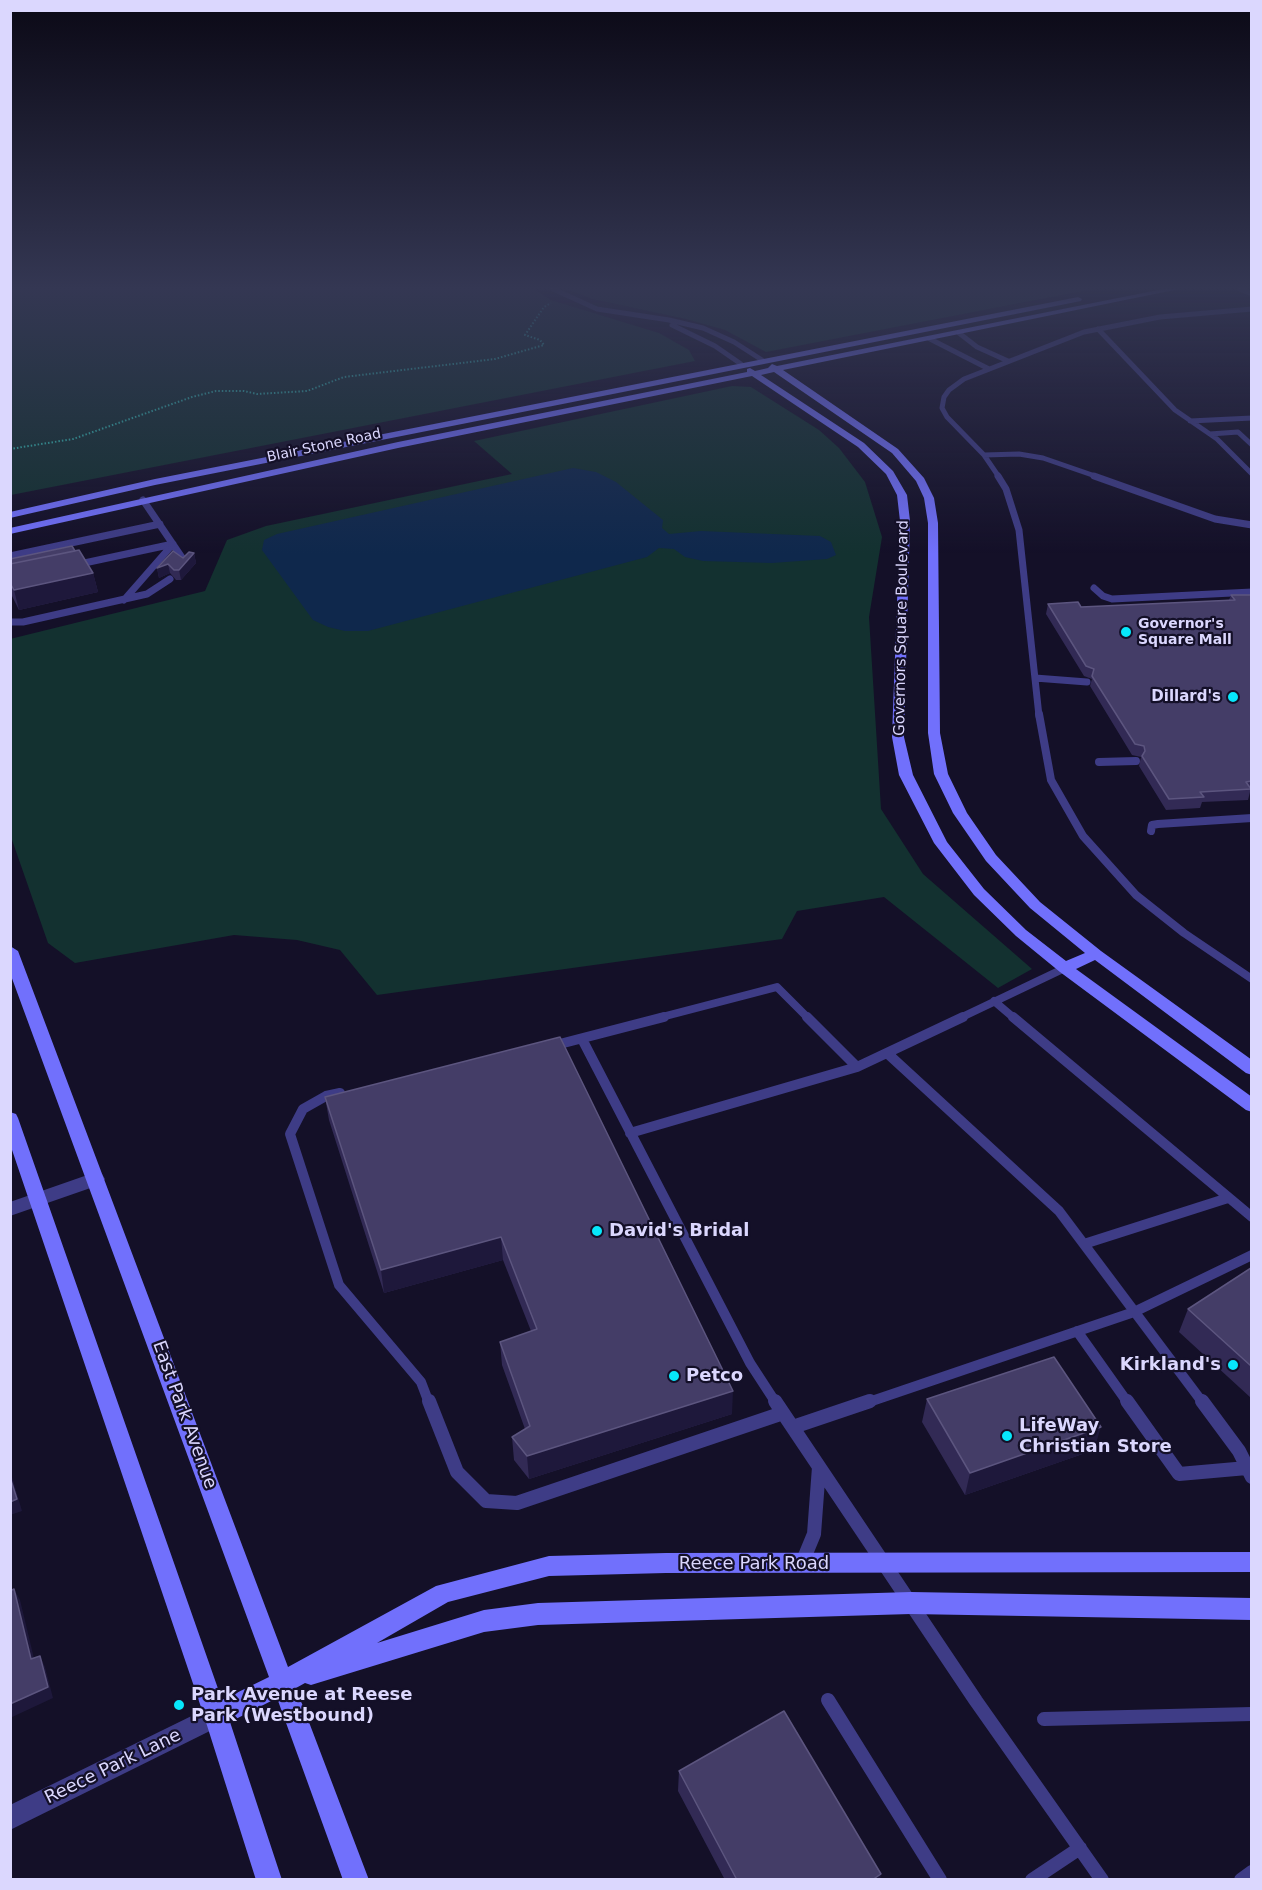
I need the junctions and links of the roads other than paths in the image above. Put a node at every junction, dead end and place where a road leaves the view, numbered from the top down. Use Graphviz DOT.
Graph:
graph roads {
  1 [pos="675,377"];
  2 [pos="737,377"];
  3 [pos="758,377"];
  4 [pos="787,377"];
  5 [pos="968,377"];
  6 [pos="1144,377"];
  7 [pos="1251,418"];
  8 [pos="1190,421"];
  9 [pos="1210,434"];
  10 [pos="1251,445"];
  11 [pos="984,455"];
  12 [pos="1244,466"];
  13 [pos="1251,466"];
  14 [pos="1251,474"];
  15 [pos="155,482"];
  16 [pos="165,495"];
  17 [pos="143,500"];
  18 [pos="917,511"];
  19 [pos="10,515"];
  20 [pos="160,524"];
  21 [pos="1251,525"];
  22 [pos="10,531"];
  23 [pos="173,544"];
  24 [pos="10,556"];
  25 [pos="185,562"];
  26 [pos="69,566"];
  27 [pos="170,579"];
  28 [pos="1094,588"];
  29 [pos="1251,592"];
  30 [pos="124,600"];
  31 [pos="10,622"];
  32 [pos="1035,678"];
  33 [pos="1088,682"];
  34 [pos="1136,761"];
  35 [pos="1099,762"];
  36 [pos="1251,818"];
  37 [pos="1151,831"];
  38 [pos="10,951"];
  39 [pos="1095,954"];
  40 [pos="1065,968"];
  41 [pos="1251,979"];
  42 [pos="994,1001"];
  43 [pos="582,1039"];
  44 [pos="535,1049"];
  45 [pos="887,1053"];
  46 [pos="858,1067"];
  47 [pos="1251,1069"];
  48 [pos="349,1091"];
  49 [pos="1251,1106"];
  50 [pos="10,1118"];
  51 [pos="630,1132"];
  52 [pos="96,1179"];
  53 [pos="1228,1198"];
  54 [pos="38,1199"];
  55 [pos="10,1209"];
  56 [pos="1251,1217"];
  57 [pos="1084,1244"];
  58 [pos="1251,1255"];
  59 [pos="1134,1312"];
  60 [pos="1077,1331"];
  61 [pos="783,1413"];
  62 [pos="793,1427"];
  63 [pos="819,1467"];
  64 [pos="1249,1473"];
  65 [pos="1251,1562"];
  66 [pos="802,1563"];
  67 [pos="884,1563"];
  68 [pos="911,1603"];
  69 [pos="1251,1609"];
  70 [pos="282,1683"];
  71 [pos="828,1700"];
  72 [pos="1251,1714"];
  73 [pos="216,1716"];
  74 [pos="1044,1719"];
  75 [pos="10,1818"];
  76 [pos="1080,1848"];
  77 [pos="1251,1872"];
  78 [pos="269,1880"];
  79 [pos="356,1880"];
  80 [pos="940,1880"];
  81 [pos="1032,1880"];
  82 [pos="1102,1880"];
  83 [pos="1241,1880"];
  1 -- 15 [label="main road, Blair Stone Road"];
  2 -- 16 [label="main road, Blair Stone Road"];
  3 -- 18 [label="main road, Governors Square Boulevard"];
  4 -- 18 [label="main road, Governors Square Boulevard"];
  5 -- 11 [label="lane"];
  6 -- 8 [label="lane"];
  7 -- 8 [label="lane"];
  8 -- 9 [label="lane"];
  9 -- 10 [label="lane"];
  9 -- 12 [label="lane"];
  11 -- 21 [label="lane"];
  11 -- 32 [label="lane"];
  12 -- 13 [label="lane"];
  12 -- 14 [label="lane"];
  15 -- 16 [label="main road"];
  15 -- 19 [label="main road, Blair Stone Road"];
  16 -- 17 [label="main road, Blair Stone Road"];
  17 -- 20 [label="lane"];
  17 -- 22 [label="main road, Blair Stone Road"];
  18 -- 39 [label="main road, Governors Square Boulevard"];
  18 -- 40 [label="main road, Governors Square Boulevard"];
  20 -- 23 [label="lane"];
  20 -- 24 [label="lane"];
  23 -- 25 [label="lane"];
  23 -- 26 [label="lane"];
  23 -- 30 [label="lane"];
  27 -- 30 [label="lane"];
  28 -- 29 [label="lane"];
  30 -- 31 [label="lane"];
  32 -- 33 [label="lane"];
  32 -- 41 [label="lane"];
  34 -- 35 [label="lane"];
  36 -- 37 [label="lane"];
  38 -- 52 [label="main road, East Park Avenue"];
  39 -- 40 [label="main road"];
  39 -- 47 [label="main road, Governors Square Boulevard"];
  40 -- 42 [label="lane"];
  40 -- 49 [label="main road, Governors Square Boulevard"];
  42 -- 45 [label="lane"];
  42 -- 53 [label="lane"];
  43 -- 44 [label="lane"];
  43 -- 46 [label="lane"];
  43 -- 51 [label="lane"];
  45 -- 46 [label="lane"];
  45 -- 57 [label="lane"];
  46 -- 51 [label="lane"];
  48 -- 61 [label="lane"];
  50 -- 54 [label="main road"];
  51 -- 61 [label="lane"];
  52 -- 54 [label="street"];
  52 -- 70 [label="main road, East Park Avenue"];
  53 -- 56 [label="lane"];
  53 -- 57 [label="lane"];
  54 -- 55 [label="street"];
  54 -- 73 [label="main road"];
  57 -- 59 [label="lane"];
  58 -- 59 [label="lane"];
  59 -- 60 [label="lane"];
  59 -- 64 [label="lane"];
  60 -- 62 [label="lane"];
  60 -- 64 [label="lane"];
  61 -- 62 [label="lane"];
  62 -- 63 [label="lane"];
  63 -- 66 [label="lane"];
  63 -- 67 [label="lane"];
  65 -- 67 [label="main road, Reece Park Road"];
  66 -- 67 [label="main road, Reece Park Road"];
  66 -- 70 [label="main road, Reece Park Road"];
  67 -- 68 [label="lane"];
  68 -- 69 [label="main road, Reece Park Road"];
  68 -- 70 [label="main road, Reece Park Road"];
  68 -- 76 [label="lane"];
  70 -- 73 [label="main road, Reece Park Road"];
  70 -- 79 [label="main road, East Park Avenue"];
  71 -- 80 [label="lane"];
  72 -- 74 [label="lane"];
  73 -- 75 [label="street, Reece Park Lane"];
  73 -- 78 [label="main road"];
  76 -- 81 [label="lane"];
  76 -- 82 [label="lane"];
  77 -- 83 [label="lane"];
}
